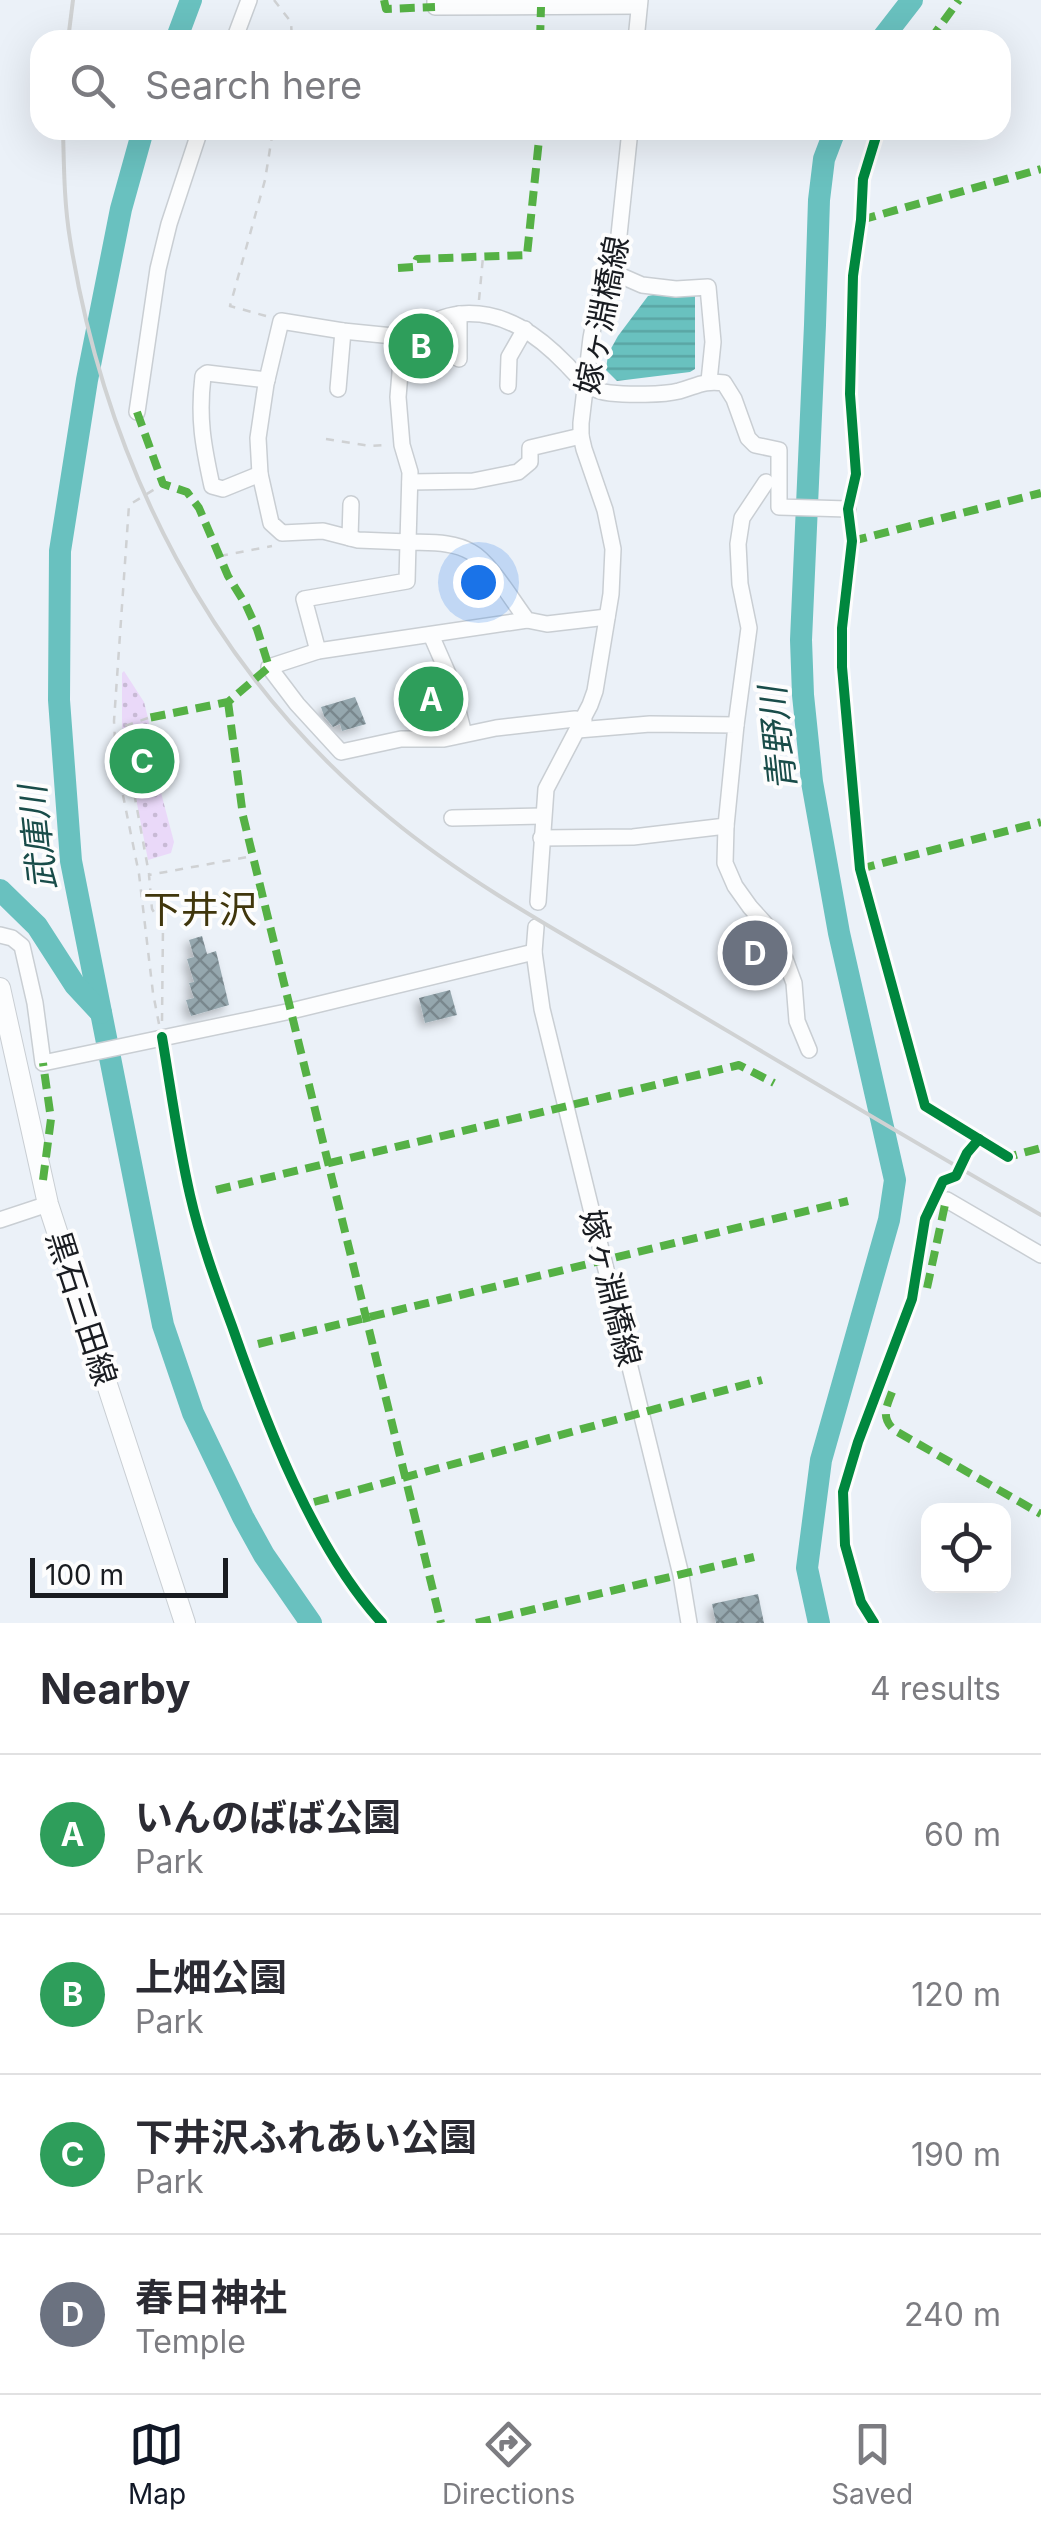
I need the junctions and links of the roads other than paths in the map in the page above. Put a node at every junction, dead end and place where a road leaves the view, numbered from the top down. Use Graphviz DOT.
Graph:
graph roads {
  1 [pos="249,0"];
  2 [pos="435,0"];
  3 [pos="516,3"];
  4 [pos="639,3"];
  5 [pos="238,30"];
  6 [pos="637,30"];
  7 [pos="197,140"];
  8 [pos="629,140"];
  9 [pos="610,271"];
  10 [pos="459,314"];
  11 [pos="525,329"];
  12 [pos="343,331"];
  13 [pos="404,337"];
  14 [pos="459,359"];
  15 [pos="267,380"];
  16 [pos="709,381"];
  17 [pos="508,386"];
  18 [pos="586,386"];
  19 [pos="338,389"];
  20 [pos="137,412"];
  21 [pos="581,436"];
  22 [pos="260,474"];
  23 [pos="410,482"];
  24 [pos="766,482"];
  25 [pos="351,504"];
  26 [pos="848,508"];
  27 [pos="350,538"];
  28 [pos="408,542"];
  29 [pos="607,617"];
  30 [pos="527,620"];
  31 [pos="431,635"];
  32 [pos="318,651"];
  33 [pos="736,724"];
  34 [pos="581,725"];
  35 [pos="464,734"];
  36 [pos="544,816"];
  37 [pos="452,818"];
  38 [pos="726,826"];
  39 [pos="542,838"];
  40 [pos="538,902"];
  41 [pos="536,927"];
  42 [pos="0,934"];
  43 [pos="534,952"];
  44 [pos="0,988"];
  45 [pos="810,1050"];
  46 [pos="946,1200"];
  47 [pos="48,1204"];
  48 [pos="0,1220"];
  49 [pos="1041,1254"];
  50 [pos="184,1623"];
  51 [pos="689,1623"];
  1 -- 5 [label="street"];
  2 -- 3 [label="street"];
  3 -- 4 [label="street"];
  4 -- 6 [label="street"];
  7 -- 20 [label="street"];
  8 -- 9 [label="street, 嫁ヶ淵橋線"];
  9 -- 16 [label="street"];
  9 -- 18 [label="street, 嫁ヶ淵橋線"];
  10 -- 11 [label="street"];
  10 -- 13 [label="street"];
  10 -- 14 [label="street"];
  11 -- 17 [label="street"];
  11 -- 18 [label="street"];
  12 -- 13 [label="street"];
  12 -- 15 [label="street"];
  12 -- 19 [label="street"];
  13 -- 23 [label="street"];
  15 -- 22 [label="street"];
  15 -- 22 [label="street"];
  16 -- 18 [label="street"];
  16 -- 26 [label="street"];
  18 -- 21 [label="street, 嫁ヶ淵橋線"];
  21 -- 23 [label="street"];
  21 -- 29 [label="street, 嫁ヶ淵橋線"];
  22 -- 27 [label="street"];
  23 -- 28 [label="street"];
  24 -- 33 [label="street"];
  25 -- 27 [label="street"];
  27 -- 28 [label="street"];
  28 -- 30 [label="street"];
  28 -- 32 [label="street"];
  29 -- 30 [label="street"];
  29 -- 34 [label="street, 嫁ヶ淵橋線"];
  30 -- 31 [label="street"];
  31 -- 32 [label="street"];
  31 -- 35 [label="street"];
  32 -- 35 [label="street"];
  33 -- 34 [label="street"];
  33 -- 38 [label="street"];
  34 -- 35 [label="street"];
  34 -- 36 [label="street, 嫁ヶ淵橋線"];
  36 -- 37 [label="street"];
  36 -- 39 [label="street, 嫁ヶ淵橋線"];
  38 -- 39 [label="street"];
  38 -- 45 [label="street"];
  39 -- 40 [label="street, 嫁ヶ淵橋線"];
  41 -- 43 [label="street, 嫁ヶ淵橋線"];
  42 -- 43 [label="street"];
  43 -- 51 [label="street, 嫁ヶ淵橋線"];
  44 -- 47 [label="main road, 黒石三田線"];
  46 -- 49 [label="street"];
  47 -- 48 [label="street"];
  47 -- 50 [label="main road, 黒石三田線"];
}
